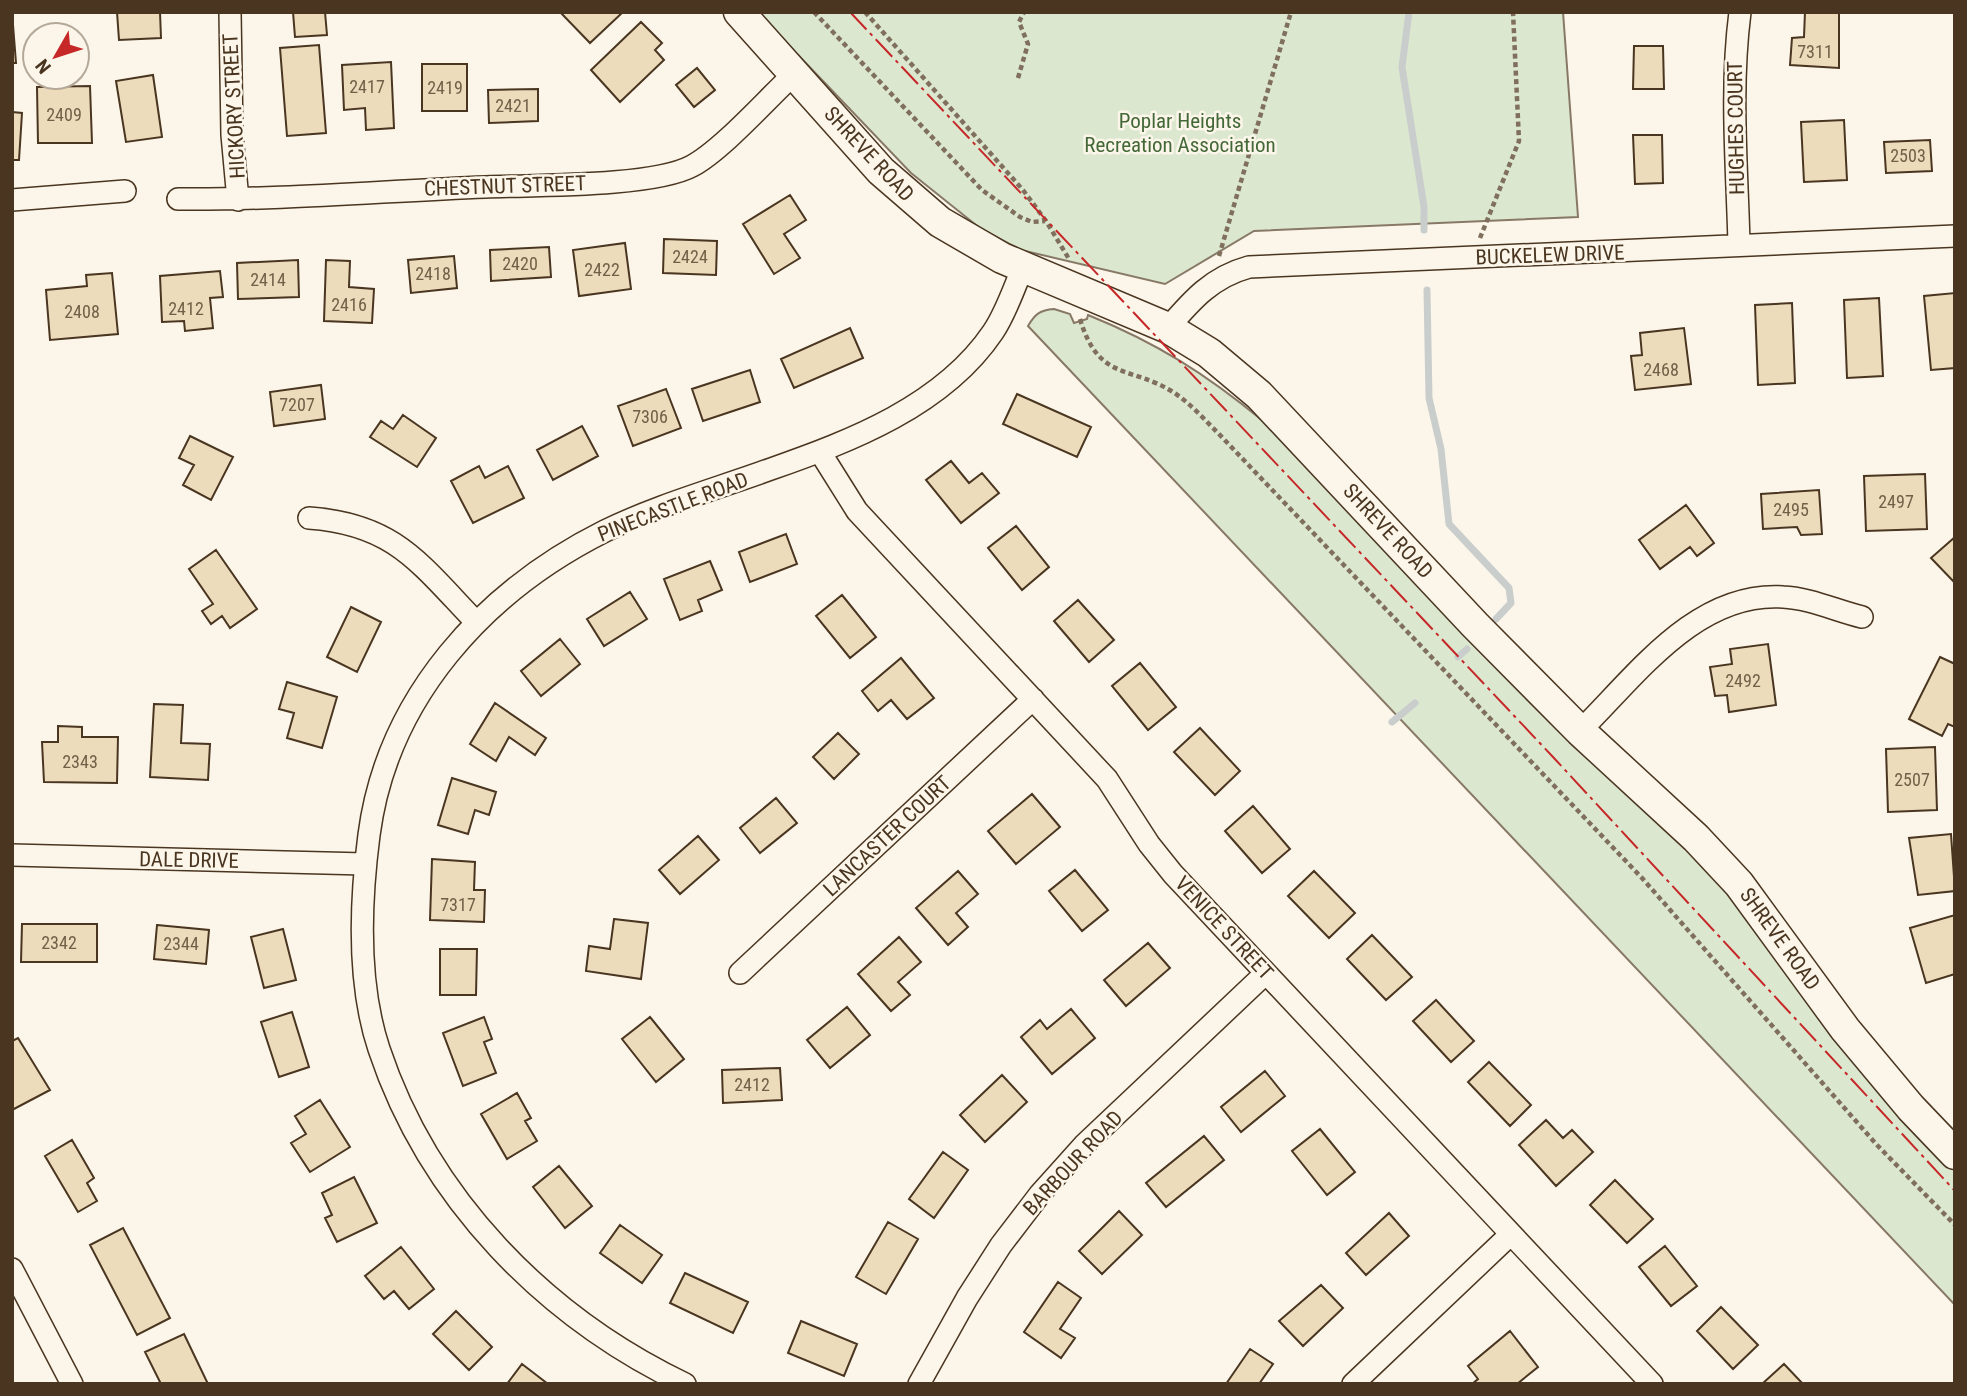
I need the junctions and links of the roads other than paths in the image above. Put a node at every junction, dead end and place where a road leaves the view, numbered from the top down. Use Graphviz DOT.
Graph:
graph roads {
  1 [pos="230,12"];
  2 [pos="739,12"];
  3 [pos="1740,12"];
  4 [pos="794,74"];
  5 [pos="125,191"];
  6 [pos="178,199"];
  7 [pos="12,200"];
  8 [pos="238,200"];
  9 [pos="1955,236"];
  10 [pos="1739,244"];
  11 [pos="1023,267"];
  12 [pos="1168,328"];
  13 [pos="820,452"];
  14 [pos="309,518"];
  15 [pos="1862,617"];
  16 [pos="476,622"];
  17 [pos="1033,699"];
  18 [pos="1580,731"];
  19 [pos="12,855"];
  20 [pos="365,864"];
  21 [pos="1266,973"];
  22 [pos="740,974"];
  23 [pos="1955,1154"];
  24 [pos="1511,1234"];
  25 [pos="12,1269"];
  26 [pos="72,1384"];
  27 [pos="685,1384"];
  28 [pos="919,1384"];
  29 [pos="1353,1384"];
  30 [pos="1652,1384"];
  1 -- 8 [label="street, HICKORY STREET"];
  2 -- 4 [label="main road, SHREVE ROAD"];
  3 -- 10 [label="street, HUGHES COURT"];
  4 -- 8 [label="street, CHESTNUT STREET"];
  4 -- 11 [label="main road, SHREVE ROAD"];
  5 -- 7 [label="street"];
  6 -- 8 [label="street, CHESTNUT STREET"];
  9 -- 10 [label="street, BUCKELEW DRIVE"];
  10 -- 12 [label="street, BUCKELEW DRIVE"];
  11 -- 12 [label="main road, SHREVE ROAD"];
  11 -- 13 [label="street, PINECASTLE ROAD"];
  12 -- 18 [label="main road, SHREVE ROAD"];
  13 -- 16 [label="street, PINECASTLE ROAD"];
  13 -- 17 [label="street, VENICE STREET"];
  14 -- 16 [label="street"];
  15 -- 18 [label="street"];
  16 -- 20 [label="street, PINECASTLE ROAD"];
  17 -- 21 [label="street, VENICE STREET"];
  17 -- 22 [label="street, LANCASTER COURT"];
  18 -- 23 [label="main road, SHREVE ROAD"];
  19 -- 20 [label="street, DALE DRIVE"];
  20 -- 27 [label="street, PINECASTLE ROAD"];
  21 -- 24 [label="street, VENICE STREET"];
  21 -- 28 [label="street, BARBOUR ROAD"];
  24 -- 29 [label="street"];
  24 -- 30 [label="street, VENICE STREET"];
  25 -- 26 [label="street"];
}
